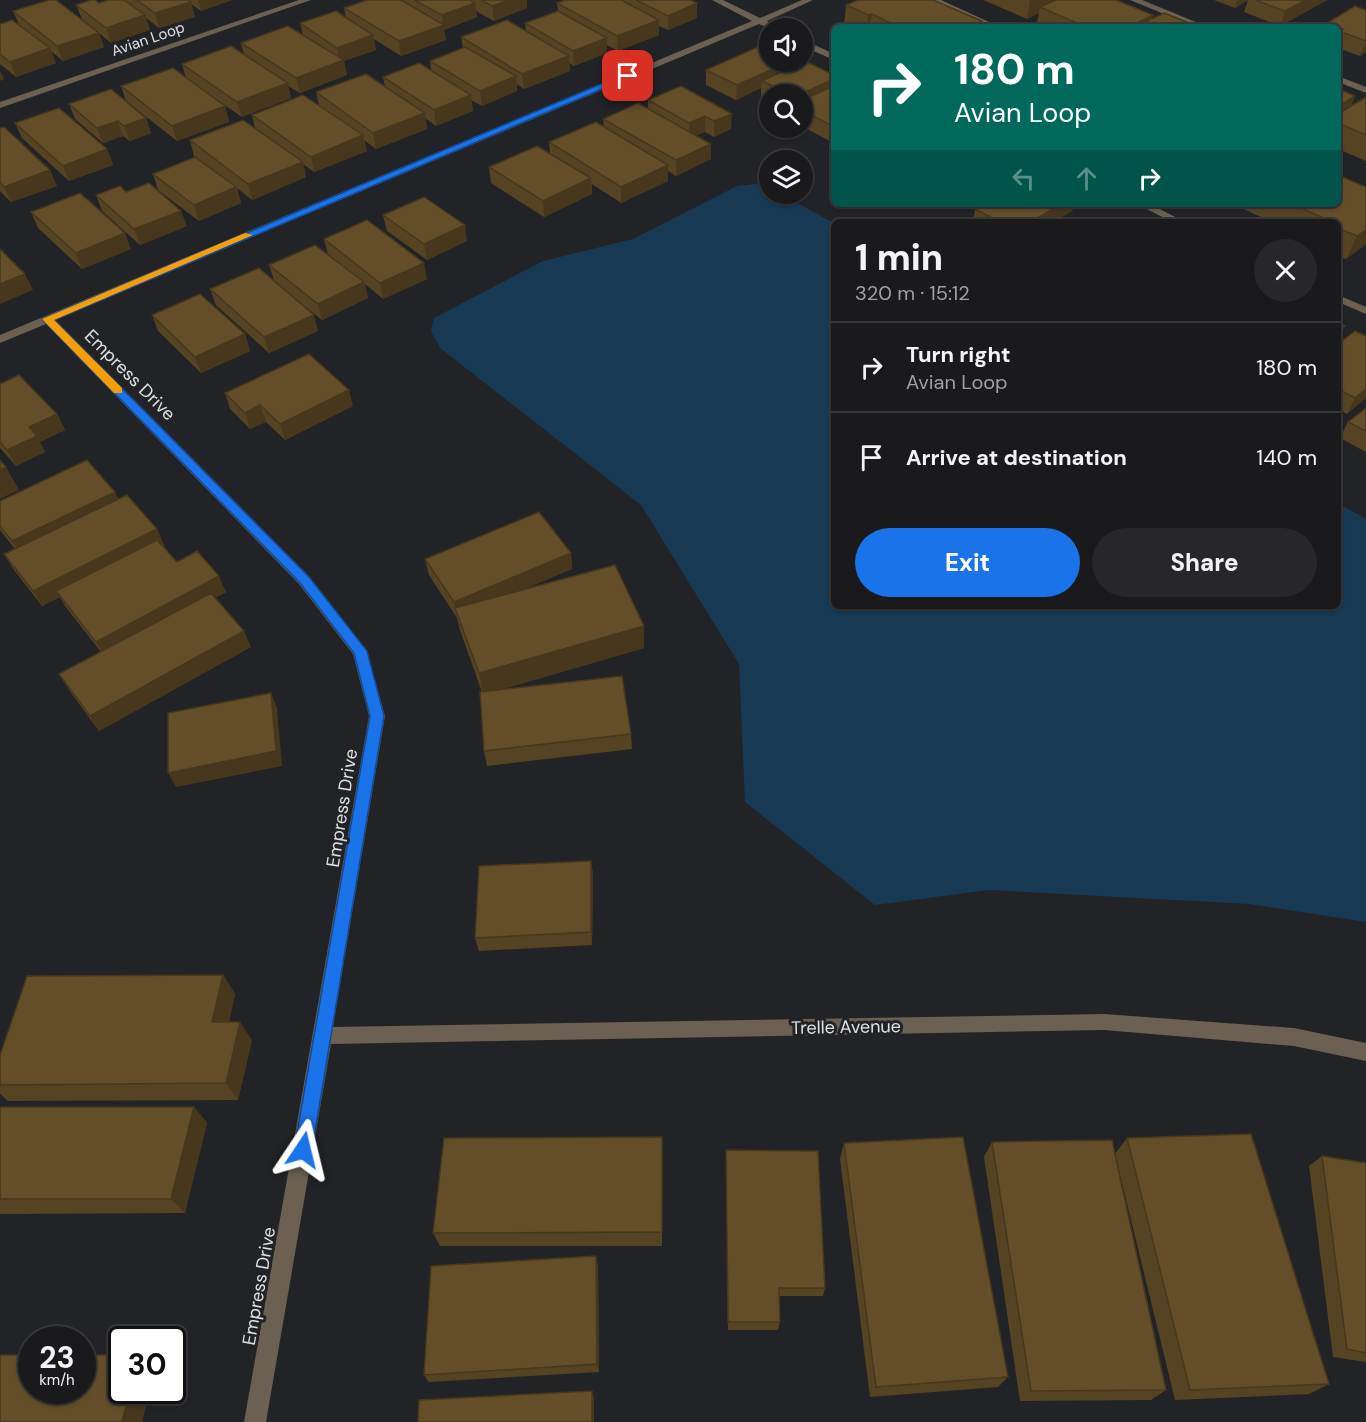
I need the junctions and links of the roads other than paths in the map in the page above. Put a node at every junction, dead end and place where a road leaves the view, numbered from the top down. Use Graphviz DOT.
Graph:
graph roads {
  1 [pos="307,0"];
  2 [pos="716,0"];
  3 [pos="809,0"];
  4 [pos="934,0"];
  5 [pos="1134,0"];
  6 [pos="766,18"];
  7 [pos="759,21"];
  8 [pos="989,24"];
  9 [pos="1196,24"];
  10 [pos="813,47"];
  11 [pos="831,56"];
  12 [pos="1341,80"];
  13 [pos="1366,90"];
  14 [pos="0,105"];
  15 [pos="1148,207"];
  16 [pos="1174,219"];
  17 [pos="1341,299"];
  18 [pos="1365,309"];
  19 [pos="47,319"];
  20 [pos="0,339"];
  21 [pos="323,1036"];
  22 [pos="1366,1052"];
  23 [pos="255,1422"];
  1 -- 14 [label="street, Avian Loop"];
  2 -- 7 [label="street"];
  3 -- 6 [label="street"];
  4 -- 8 [label="street"];
  5 -- 9 [label="street"];
  7 -- 19 [label="street"];
  10 -- 11 [label="street"];
  12 -- 13 [label="street"];
  15 -- 16 [label="street"];
  17 -- 18 [label="street"];
  19 -- 20 [label="street"];
  19 -- 21 [label="street, Empress Drive"];
  21 -- 22 [label="street, Trelle Avenue"];
  21 -- 23 [label="street, Empress Drive"];
}
